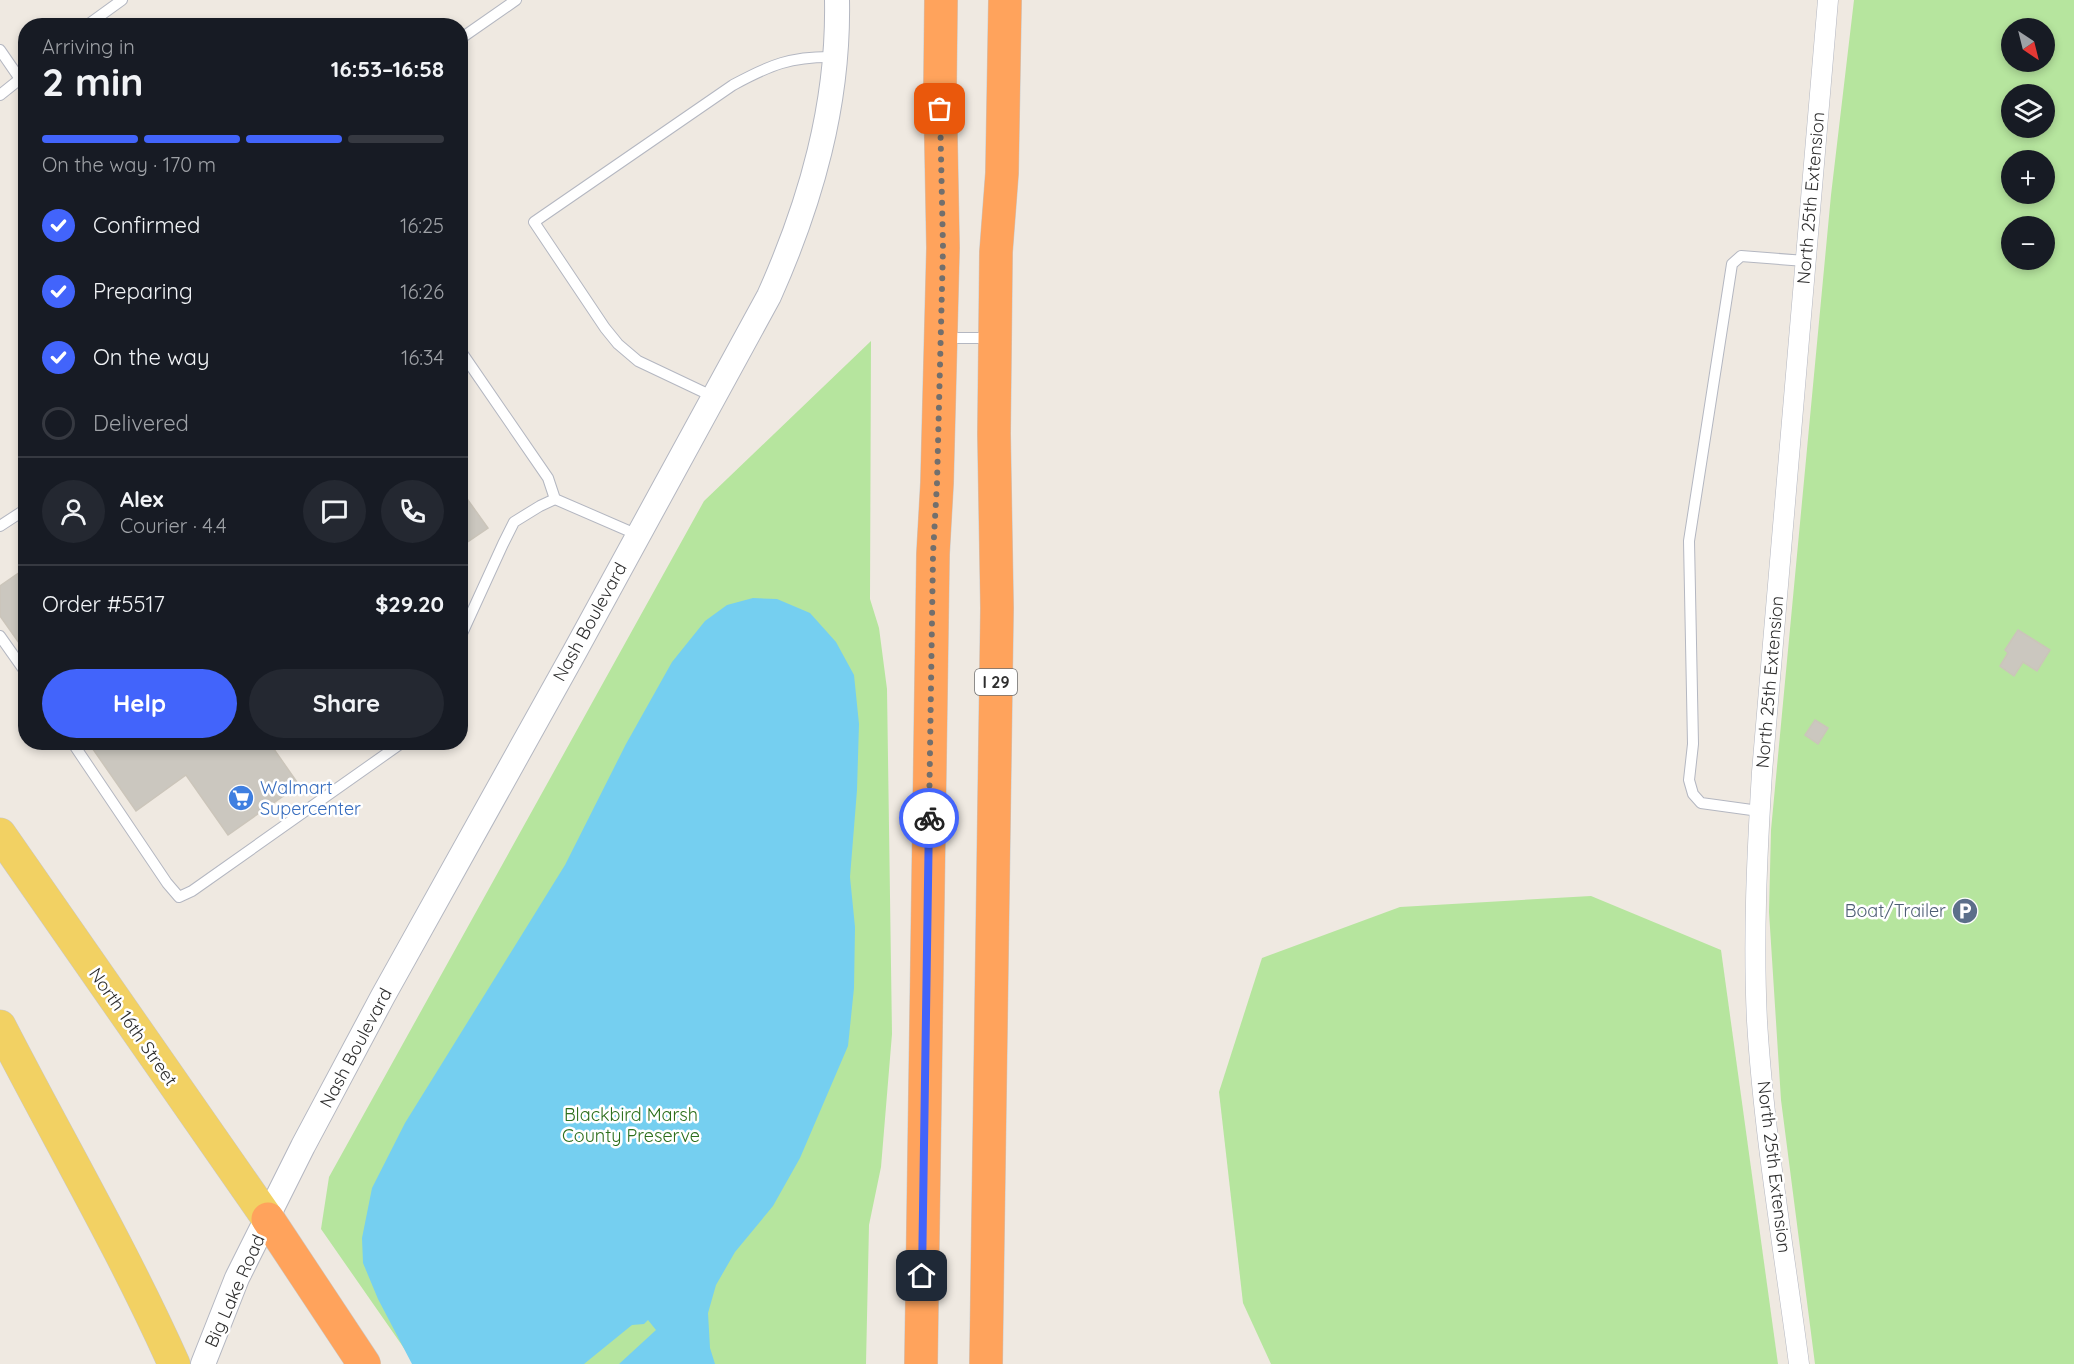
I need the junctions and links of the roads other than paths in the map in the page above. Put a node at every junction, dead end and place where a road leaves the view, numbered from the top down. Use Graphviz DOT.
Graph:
graph roads {
  1 [pos="122,0"];
  2 [pos="516,0"];
  3 [pos="837,0"];
  4 [pos="941,0"];
  5 [pos="1005,0"];
  6 [pos="1828,0"];
  7 [pos="97,18"];
  8 [pos="468,33"];
  9 [pos="0,50"];
  10 [pos="835,57"];
  11 [pos="18,71"];
  12 [pos="18,82"];
  13 [pos="0,95"];
  14 [pos="1806,261"];
  15 [pos="941,338"];
  16 [pos="995,338"];
  17 [pos="468,362"];
  18 [pos="714,397"];
  19 [pos="555,499"];
  20 [pos="18,514"];
  21 [pos="0,526"];
  22 [pos="639,534"];
  23 [pos="468,621"];
  24 [pos="0,636"];
  25 [pos="18,662"];
  26 [pos="77,750"];
  27 [pos="392,750"];
  28 [pos="1759,811"];
  29 [pos="0,834"];
  30 [pos="0,1026"];
  31 [pos="268,1219"];
  32 [pos="174,1364"];
  33 [pos="203,1364"];
  34 [pos="364,1364"];
  35 [pos="921,1364"];
  36 [pos="986,1364"];
  37 [pos="1799,1364"];
  1 -- 7 [label="lane"];
  2 -- 8 [label="lane"];
  3 -- 10 [label="street, Nash Boulevard"];
  4 -- 15 [label="highway"];
  5 -- 16 [label="highway, I 29"];
  6 -- 14 [label="street, North 25th Extension"];
  9 -- 11 [label="lane"];
  10 -- 18 [label="street, Nash Boulevard"];
  10 -- 18 [label="lane"];
  12 -- 13 [label="lane"];
  14 -- 28 [label="street, North 25th Extension"];
  14 -- 28 [label="lane"];
  15 -- 16 [label="lane"];
  15 -- 35 [label="highway"];
  16 -- 36 [label="highway, I 29"];
  17 -- 19 [label="lane"];
  18 -- 22 [label="street, Nash Boulevard"];
  19 -- 22 [label="lane"];
  19 -- 23 [label="lane"];
  20 -- 21 [label="lane"];
  22 -- 31 [label="street, Nash Boulevard"];
  24 -- 25 [label="lane"];
  26 -- 27 [label="lane"];
  28 -- 37 [label="street, North 25th Extension"];
  29 -- 31 [label="main road, North 16th Street"];
  30 -- 32 [label="main road"];
  31 -- 33 [label="street, Big Lake Road"];
  31 -- 34 [label="highway"];
}
